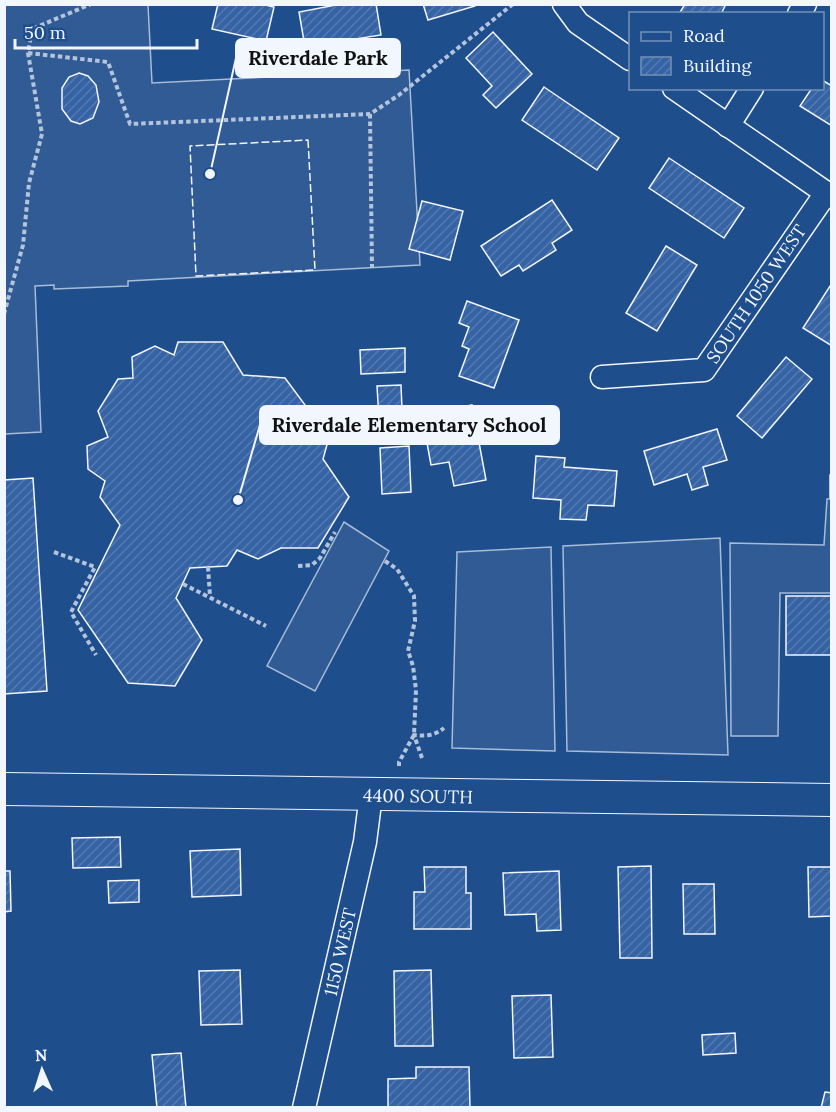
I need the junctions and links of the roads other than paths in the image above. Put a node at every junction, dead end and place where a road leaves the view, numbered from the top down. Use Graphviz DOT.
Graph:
graph roads {
  1 [pos="564,4"];
  2 [pos="629,58"];
  3 [pos="677,90"];
  4 [pos="751,90"];
  5 [pos="728,126"];
  6 [pos="829,195"];
  7 [pos="602,377"];
  8 [pos="4,789"];
  9 [pos="371,795"];
  10 [pos="831,800"];
  11 [pos="304,1107"];
  1 -- 2 [label="street"];
  3 -- 5 [label="street"];
  4 -- 5 [label="street"];
  5 -- 6 [label="street"];
  6 -- 7 [label="street, SOUTH 1050 WEST"];
  8 -- 9 [label="street, 4400 SOUTH"];
  9 -- 10 [label="street, 4400 SOUTH"];
  9 -- 11 [label="street, 1150 WEST"];
}
